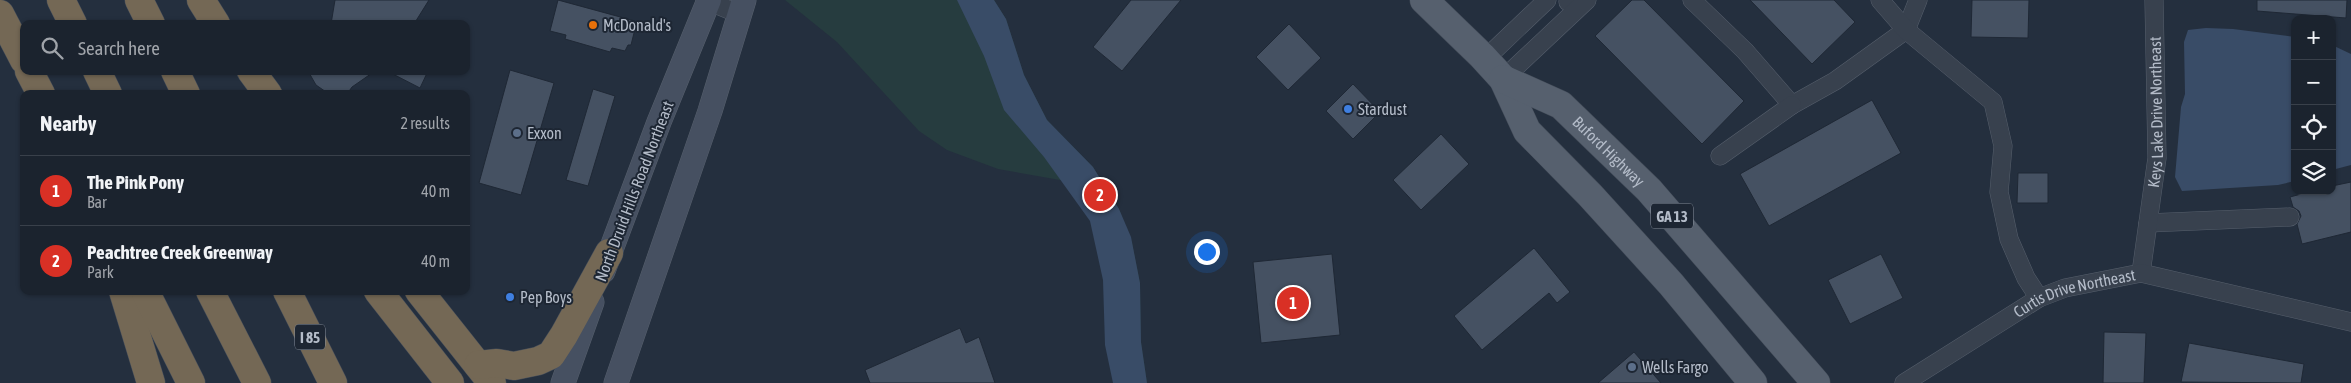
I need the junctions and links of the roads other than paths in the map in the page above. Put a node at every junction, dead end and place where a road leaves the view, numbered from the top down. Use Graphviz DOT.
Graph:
graph roads {
  1 [pos="61,0"];
  2 [pos="139,0"];
  3 [pos="201,0"];
  4 [pos="707,0"];
  5 [pos="1424,0"];
  6 [pos="1547,0"];
  7 [pos="1692,0"];
  8 [pos="1880,0"];
  9 [pos="1918,0"];
  10 [pos="2154,0"];
  11 [pos="1574,2"];
  12 [pos="742,7"];
  13 [pos="0,14"];
  14 [pos="71,20"];
  15 [pos="149,20"];
  16 [pos="214,20"];
  17 [pos="1906,30"];
  18 [pos="20,52"];
  19 [pos="1494,69"];
  20 [pos="31,75"];
  21 [pos="99,75"];
  22 [pos="177,75"];
  23 [pos="254,75"];
  24 [pos="39,90"];
  25 [pos="106,90"];
  26 [pos="184,90"];
  27 [pos="265,90"];
  28 [pos="1792,105"];
  29 [pos="1720,156"];
  30 [pos="2290,217"];
  31 [pos="2148,223"];
  32 [pos="609,253"];
  33 [pos="2141,274"];
  34 [pos="124,295"];
  35 [pos="147,295"];
  36 [pos="212,295"];
  37 [pos="289,295"];
  38 [pos="381,295"];
  39 [pos="421,295"];
  40 [pos="2039,298"];
  41 [pos="2351,322"];
  42 [pos="485,374"];
  43 [pos="151,383"];
  44 [pos="191,383"];
  45 [pos="257,383"];
  46 [pos="333,383"];
  47 [pos="450,383"];
  48 [pos="563,383"];
  49 [pos="616,383"];
  50 [pos="1753,383"];
  51 [pos="1816,383"];
  52 [pos="1904,383"];
  1 -- 14 [label="highway"];
  2 -- 15 [label="highway"];
  3 -- 16 [label="highway"];
  4 -- 12 [label="street"];
  4 -- 32 [label="main road, North Druid Hills Road Northeast"];
  5 -- 19 [label="main road, Buford Highway / GA 13"];
  6 -- 19 [label="street"];
  7 -- 28 [label="street"];
  8 -- 17 [label="street"];
  9 -- 17 [label="street"];
  10 -- 31 [label="street, Keys Lake Drive Northeast"];
  11 -- 19 [label="street"];
  12 -- 49 [label="main road"];
  13 -- 18 [label="highway"];
  17 -- 28 [label="street"];
  17 -- 40 [label="street"];
  19 -- 50 [label="main road, Buford Highway / GA 13"];
  19 -- 51 [label="main road, Buford Highway / GA 13"];
  20 -- 24 [label="highway"];
  21 -- 25 [label="highway"];
  22 -- 26 [label="highway"];
  23 -- 27 [label="highway"];
  28 -- 29 [label="street"];
  30 -- 31 [label="street"];
  31 -- 33 [label="street, Keys Lake Drive Northeast"];
  32 -- 42 [label="highway"];
  32 -- 48 [label="main road, North Druid Hills Road Northeast"];
  33 -- 40 [label="street, Curtis Drive Northeast"];
  33 -- 41 [label="street, Curtis Drive Northeast"];
  34 -- 43 [label="highway"];
  35 -- 44 [label="highway"];
  36 -- 45 [label="highway"];
  37 -- 46 [label="highway, I 85"];
  38 -- 47 [label="highway"];
  39 -- 42 [label="highway"];
  40 -- 52 [label="street, Curtis Drive Northeast"];
}
